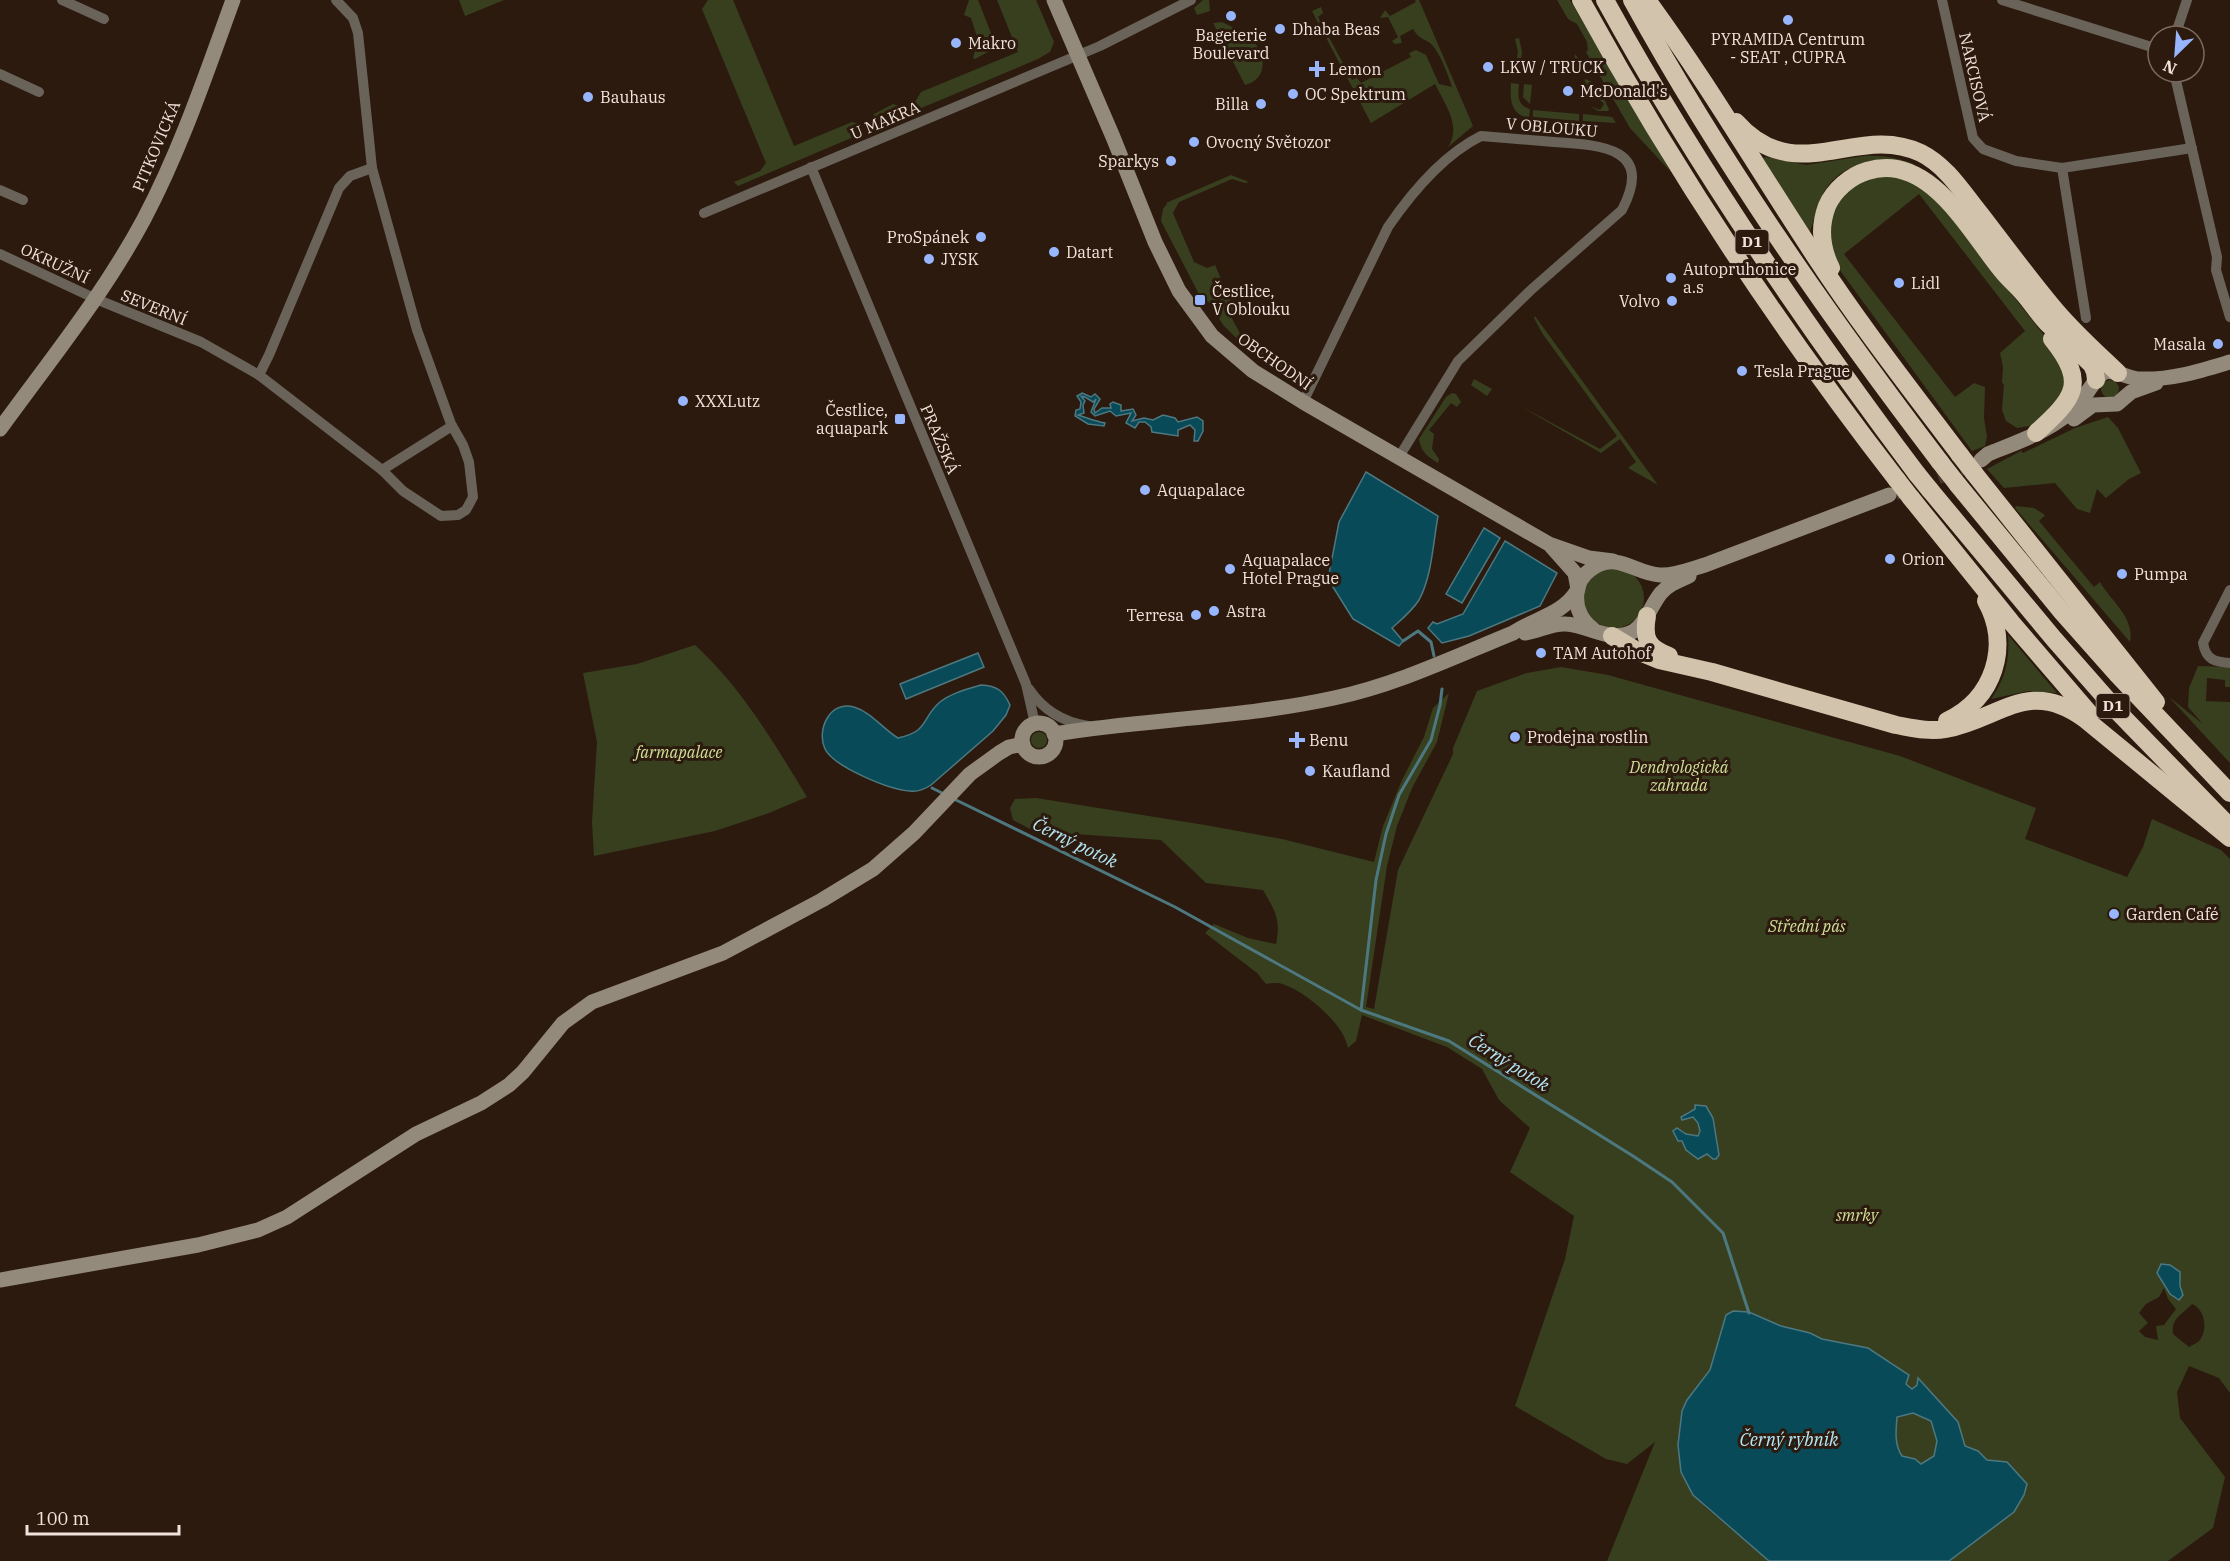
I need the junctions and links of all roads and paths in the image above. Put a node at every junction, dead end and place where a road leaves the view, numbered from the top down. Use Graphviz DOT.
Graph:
graph roads {
  1 [pos="62,0"];
  2 [pos="233,0"];
  3 [pos="336,0"];
  4 [pos="1054,0"];
  5 [pos="1191,0"];
  6 [pos="1581,0"];
  7 [pos="1605,0"];
  8 [pos="1632,0"];
  9 [pos="1647,0"];
  10 [pos="1942,0"];
  11 [pos="2002,0"];
  12 [pos="2187,0"];
  13 [pos="104,19"];
  14 [pos="2179,24"];
  15 [pos="2146,45"];
  16 [pos="1078,55"];
  17 [pos="0,74"];
  18 [pos="2177,84"];
  19 [pos="39,92"];
  20 [pos="1711,94"];
  21 [pos="2192,148"];
  22 [pos="811,167"];
  23 [pos="372,168"];
  24 [pos="2062,168"];
  25 [pos="0,190"];
  26 [pos="23,200"];
  27 [pos="704,213"];
  28 [pos="0,254"];
  29 [pos="2005,274"];
  30 [pos="96,299"];
  31 [pos="1849,304"];
  32 [pos="2230,317"];
  33 [pos="2086,318"];
  34 [pos="2230,362"];
  35 [pos="2120,374"];
  36 [pos="259,375"];
  37 [pos="2172,378"];
  38 [pos="2095,382"];
  39 [pos="2124,398"];
  40 [pos="1303,402"];
  41 [pos="2105,404"];
  42 [pos="452,426"];
  43 [pos="0,429"];
  44 [pos="2036,433"];
  45 [pos="1399,458"];
  46 [pos="382,470"];
  47 [pos="1893,487"];
  48 [pos="1549,544"];
  49 [pos="1955,553"];
  50 [pos="1613,561"];
  51 [pos="1705,565"];
  52 [pos="1634,567"];
  53 [pos="1578,590"];
  54 [pos="2230,590"];
  55 [pos="1648,614"];
  56 [pos="1593,629"];
  57 [pos="1513,633"];
  58 [pos="1612,636"];
  59 [pos="2230,663"];
  60 [pos="1712,672"];
  61 [pos="1026,684"];
  62 [pos="1035,724"];
  63 [pos="1101,726"];
  64 [pos="1907,727"];
  65 [pos="1054,734"];
  66 [pos="1023,744"];
  67 [pos="2183,744"];
  68 [pos="2153,777"];
  69 [pos="2230,793"];
  70 [pos="2230,827"];
  71 [pos="2230,838"];
  72 [pos="0,1280"];
  1 -- 13 [label="street"];
  2 -- 30 [label="street, PITKOVICKÁ"];
  3 -- 23 [label="street"];
  4 -- 16 [label="street, OBCHODNÍ"];
  5 -- 16 [label="street, U MAKRA"];
  6 -- 47 [label="highway"];
  7 -- 70 [label="highway, D1, bridge"];
  8 -- 67 [label="highway, D1, bridge"];
  9 -- 20 [label="highway"];
  10 -- 24 [label="street, NARCISOVÁ"];
  11 -- 15 [label="street"];
  12 -- 14 [label="street"];
  16 -- 22 [label="street, U MAKRA"];
  16 -- 40 [label="street, OBCHODNÍ"];
  17 -- 19 [label="street"];
  18 -- 21 [label="street"];
  20 -- 31 [label="highway"];
  20 -- 35 [label="highway"];
  21 -- 24 [label="street, NARCISOVÁ"];
  21 -- 32 [label="street"];
  22 -- 27 [label="street, U MAKRA"];
  22 -- 61 [label="street, PRAŽSKÁ"];
  23 -- 36 [label="street"];
  23 -- 42 [label="street"];
  24 -- 33 [label="street"];
  25 -- 26 [label="street"];
  28 -- 30 [label="street, OKRUŽNÍ"];
  29 -- 31 [label="highway"];
  29 -- 38 [label="highway"];
  29 -- 44 [label="highway"];
  30 -- 36 [label="street, SEVERNÍ"];
  30 -- 43 [label="street, PITKOVICKÁ"];
  31 -- 67 [label="highway, bridge"];
  34 -- 37 [label="street"];
  35 -- 37 [label="street"];
  35 -- 38 [label="street"];
  35 -- 39 [label="street"];
  36 -- 46 [label="street, SEVERNÍ"];
  37 -- 39 [label="street"];
  38 -- 41 [label="street"];
  38 -- 44 [label="street"];
  39 -- 41 [label="street"];
  40 -- 45 [label="street, OBCHODNÍ"];
  40 -- 45 [label="street, V OBLOUKU"];
  41 -- 44 [label="street"];
  42 -- 46 [label="street"];
  42 -- 46 [label="street, SEVERNÍ"];
  45 -- 48 [label="street, OBCHODNÍ"];
  47 -- 49 [label="highway, bridge"];
  47 -- 51 [label="street"];
  48 -- 50 [label="street, OBCHODNÍ"];
  48 -- 53 [label="street, OBCHODNÍ"];
  49 -- 64 [label="highway"];
  49 -- 68 [label="highway"];
  50 -- 52 [label="street"];
  50 -- 53 [label="street"];
  51 -- 52 [label="street"];
  51 -- 55 [label="street"];
  52 -- 55 [label="street"];
  53 -- 56 [label="street"];
  53 -- 57 [label="street"];
  54 -- 59 [label="street"];
  55 -- 58 [label="street"];
  55 -- 60 [label="highway"];
  56 -- 57 [label="street"];
  56 -- 58 [label="street"];
  57 -- 63 [label="street"];
  58 -- 60 [label="highway"];
  60 -- 64 [label="highway"];
  61 -- 62 [label="street, PRAŽSKÁ"];
  61 -- 63 [label="street"];
  62 -- 65 [label="street"];
  62 -- 66 [label="street"];
  63 -- 65 [label="street"];
  64 -- 68 [label="highway"];
  65 -- 66 [label="street"];
  66 -- 72 [label="street"];
  67 -- 69 [label="highway, D1"];
  68 -- 71 [label="highway"];
}
